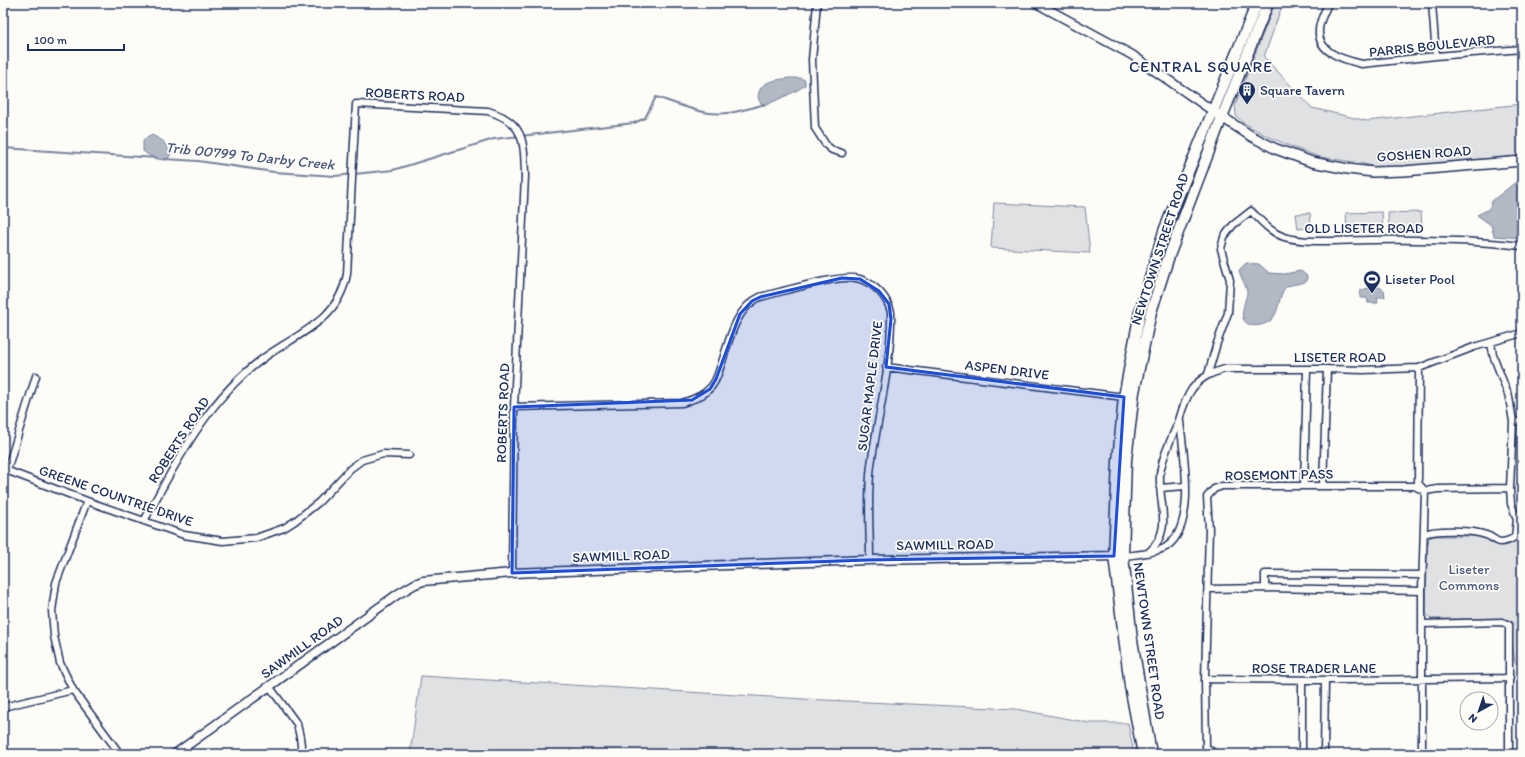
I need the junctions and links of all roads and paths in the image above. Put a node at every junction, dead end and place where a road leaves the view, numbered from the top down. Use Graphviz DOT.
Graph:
graph roads {
  1 [pos="817,3"];
  2 [pos="1036,3"];
  3 [pos="1257,3"];
  4 [pos="1268,3"];
  5 [pos="1328,3"];
  6 [pos="1432,3"];
  7 [pos="1522,49"];
  8 [pos="1436,56"];
  9 [pos="1218,114"];
  10 [pos="842,152"];
  11 [pos="1522,161"];
  12 [pos="1522,246"];
  13 [pos="1156,257"];
  14 [pos="1168,259"];
  15 [pos="1522,333"];
  16 [pos="1491,344"];
  17 [pos="886,367"];
  18 [pos="1419,368"];
  19 [pos="1307,369"];
  20 [pos="1327,369"];
  21 [pos="1208,374"];
  22 [pos="36,376"];
  23 [pos="1124,397"];
  24 [pos="514,407"];
  25 [pos="1179,419"];
  26 [pos="1522,421"];
  27 [pos="1513,422"];
  28 [pos="409,456"];
  29 [pos="5,470"];
  30 [pos="1185,486"];
  31 [pos="1304,486"];
  32 [pos="1322,486"];
  33 [pos="1160,488"];
  34 [pos="1510,488"];
  35 [pos="1425,491"];
  36 [pos="86,501"];
  37 [pos="144,521"];
  38 [pos="1424,534"];
  39 [pos="1149,552"];
  40 [pos="1119,556"];
  41 [pos="870,560"];
  42 [pos="512,573"];
  43 [pos="1317,575"];
  44 [pos="1422,575"];
  45 [pos="1265,588"];
  46 [pos="1318,589"];
  47 [pos="1208,590"];
  48 [pos="1422,591"];
  49 [pos="1423,624"];
  50 [pos="1422,678"];
  51 [pos="1510,678"];
  52 [pos="1205,679"];
  53 [pos="1302,680"];
  54 [pos="1325,680"];
  55 [pos="269,686"];
  56 [pos="73,690"];
  57 [pos="3,707"];
  58 [pos="120,754"];
  59 [pos="175,754"];
  60 [pos="302,754"];
  61 [pos="1143,754"];
  62 [pos="1151,754"];
  63 [pos="1215,754"];
  64 [pos="1302,754"];
  65 [pos="1324,754"];
  66 [pos="1416,754"];
  67 [pos="1509,754"];
  1 -- 10 [label="street"];
  2 -- 9 [label="street, GOSHEN ROAD"];
  3 -- 9 [label="main road, NEWTOWN STREET ROAD"];
  4 -- 9 [label="main road, NEWTOWN STREET ROAD"];
  5 -- 8 [label="street, PARRIS BOULEVARD"];
  6 -- 8 [label="street"];
  7 -- 8 [label="street, PARRIS BOULEVARD"];
  9 -- 11 [label="main road, GOSHEN ROAD"];
  9 -- 13 [label="main road, NEWTOWN STREET ROAD"];
  9 -- 14 [label="main road, NEWTOWN STREET ROAD"];
  12 -- 21 [label="street, OLD LISETER ROAD"];
  13 -- 14 [label="main road"];
  13 -- 23 [label="main road, NEWTOWN STREET ROAD"];
  14 -- 40 [label="main road, NEWTOWN STREET ROAD"];
  15 -- 16 [label="street, LISETER ROAD"];
  16 -- 18 [label="street, LISETER ROAD"];
  16 -- 27 [label="street"];
  17 -- 23 [label="street, ASPEN DRIVE"];
  17 -- 24 [label="street, SUGAR MAPLE DRIVE"];
  17 -- 41 [label="street, SUGAR MAPLE DRIVE"];
  18 -- 20 [label="street, LISETER ROAD"];
  18 -- 35 [label="street"];
  19 -- 20 [label="street, LISETER ROAD"];
  19 -- 21 [label="street, LISETER ROAD"];
  19 -- 31 [label="street"];
  20 -- 32 [label="street"];
  21 -- 25 [label="street, LISETER ROAD"];
  22 -- 29 [label="street"];
  23 -- 40 [label="main road, NEWTOWN STREET ROAD"];
  24 -- 37 [label="street, ROBERTS ROAD"];
  24 -- 42 [label="street, ROBERTS ROAD"];
  25 -- 30 [label="street, LISETER ROAD"];
  25 -- 33 [label="street, LISETER ROAD"];
  26 -- 27 [label="street"];
  27 -- 34 [label="street"];
  28 -- 37 [label="street, GREENE COUNTRIE DRIVE"];
  29 -- 36 [label="street, GREENE COUNTRIE DRIVE"];
  30 -- 33 [label="street"];
  30 -- 39 [label="street, LISETER ROAD"];
  31 -- 32 [label="street, ROSEMONT PASS"];
  31 -- 47 [label="street, ROSEMONT PASS"];
  32 -- 35 [label="street, ROSEMONT PASS"];
  33 -- 39 [label="street, LISETER ROAD"];
  34 -- 35 [label="street"];
  34 -- 38 [label="street"];
  35 -- 38 [label="street"];
  36 -- 37 [label="street, GREENE COUNTRIE DRIVE"];
  36 -- 56 [label="street"];
  38 -- 44 [label="street"];
  39 -- 40 [label="street, LISETER ROAD"];
  40 -- 41 [label="street, SAWMILL ROAD"];
  40 -- 61 [label="main road, NEWTOWN STREET ROAD"];
  40 -- 62 [label="main road, NEWTOWN STREET ROAD"];
  41 -- 42 [label="street, SAWMILL ROAD"];
  42 -- 55 [label="street, SAWMILL ROAD"];
  43 -- 44 [label="street"];
  43 -- 45 [label="street"];
  43 -- 46 [label="street"];
  44 -- 48 [label="street"];
  45 -- 46 [label="street"];
  45 -- 47 [label="street"];
  46 -- 48 [label="street"];
  47 -- 52 [label="street, ROSEMONT PASS"];
  48 -- 49 [label="street"];
  49 -- 50 [label="street"];
  49 -- 51 [label="street"];
  50 -- 51 [label="street, ROSE TRADER LANE"];
  50 -- 54 [label="street, ROSE TRADER LANE"];
  50 -- 66 [label="street"];
  51 -- 67 [label="street"];
  52 -- 53 [label="street, ROSE TRADER LANE"];
  52 -- 63 [label="street, ROSEMONT PASS"];
  53 -- 54 [label="street, ROSE TRADER LANE"];
  53 -- 64 [label="street"];
  54 -- 65 [label="street"];
  55 -- 59 [label="street, SAWMILL ROAD"];
  55 -- 60 [label="street"];
  56 -- 57 [label="street"];
  56 -- 58 [label="street"];
}
